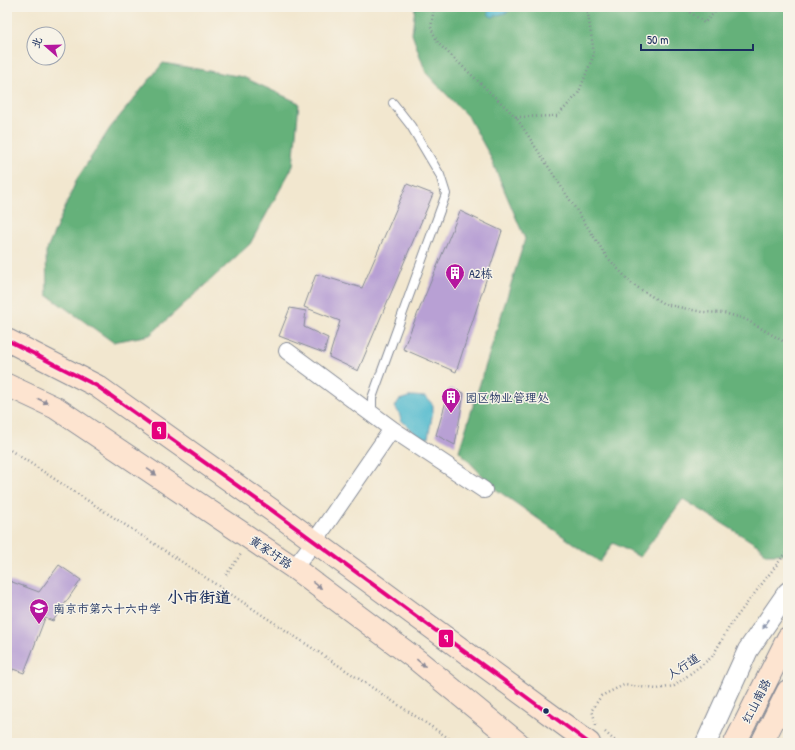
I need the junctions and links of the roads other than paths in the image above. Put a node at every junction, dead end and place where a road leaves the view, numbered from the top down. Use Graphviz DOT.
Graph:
graph roads {
  1 [pos="393,103"];
  2 [pos="7,340"];
  3 [pos="287,351"];
  4 [pos="7,385"];
  5 [pos="372,412"];
  6 [pos="392,429"];
  7 [pos="484,490"];
  8 [pos="314,542"];
  9 [pos="294,568"];
  10 [pos="788,592"];
  11 [pos="788,638"];
  12 [pos="788,691"];
  13 [pos="518,743"];
  14 [pos="589,743"];
  15 [pos="706,743"];
  16 [pos="735,743"];
  17 [pos="762,743"];
  1 -- 5 [label="lane"];
  2 -- 8 [label="main road"];
  3 -- 6 [label="street"];
  4 -- 9 [label="main road, 黄家圩路, one-way"];
  6 -- 7 [label="street"];
  6 -- 8 [label="street"];
  8 -- 9 [label="street"];
  8 -- 14 [label="main road"];
  9 -- 13 [label="main road, 黄家圩路, one-way"];
  10 -- 15 [label="street, one-way"];
  11 -- 16 [label="main road, 红山南路"];
  12 -- 17 [label="main road, 红山南路"];
}
